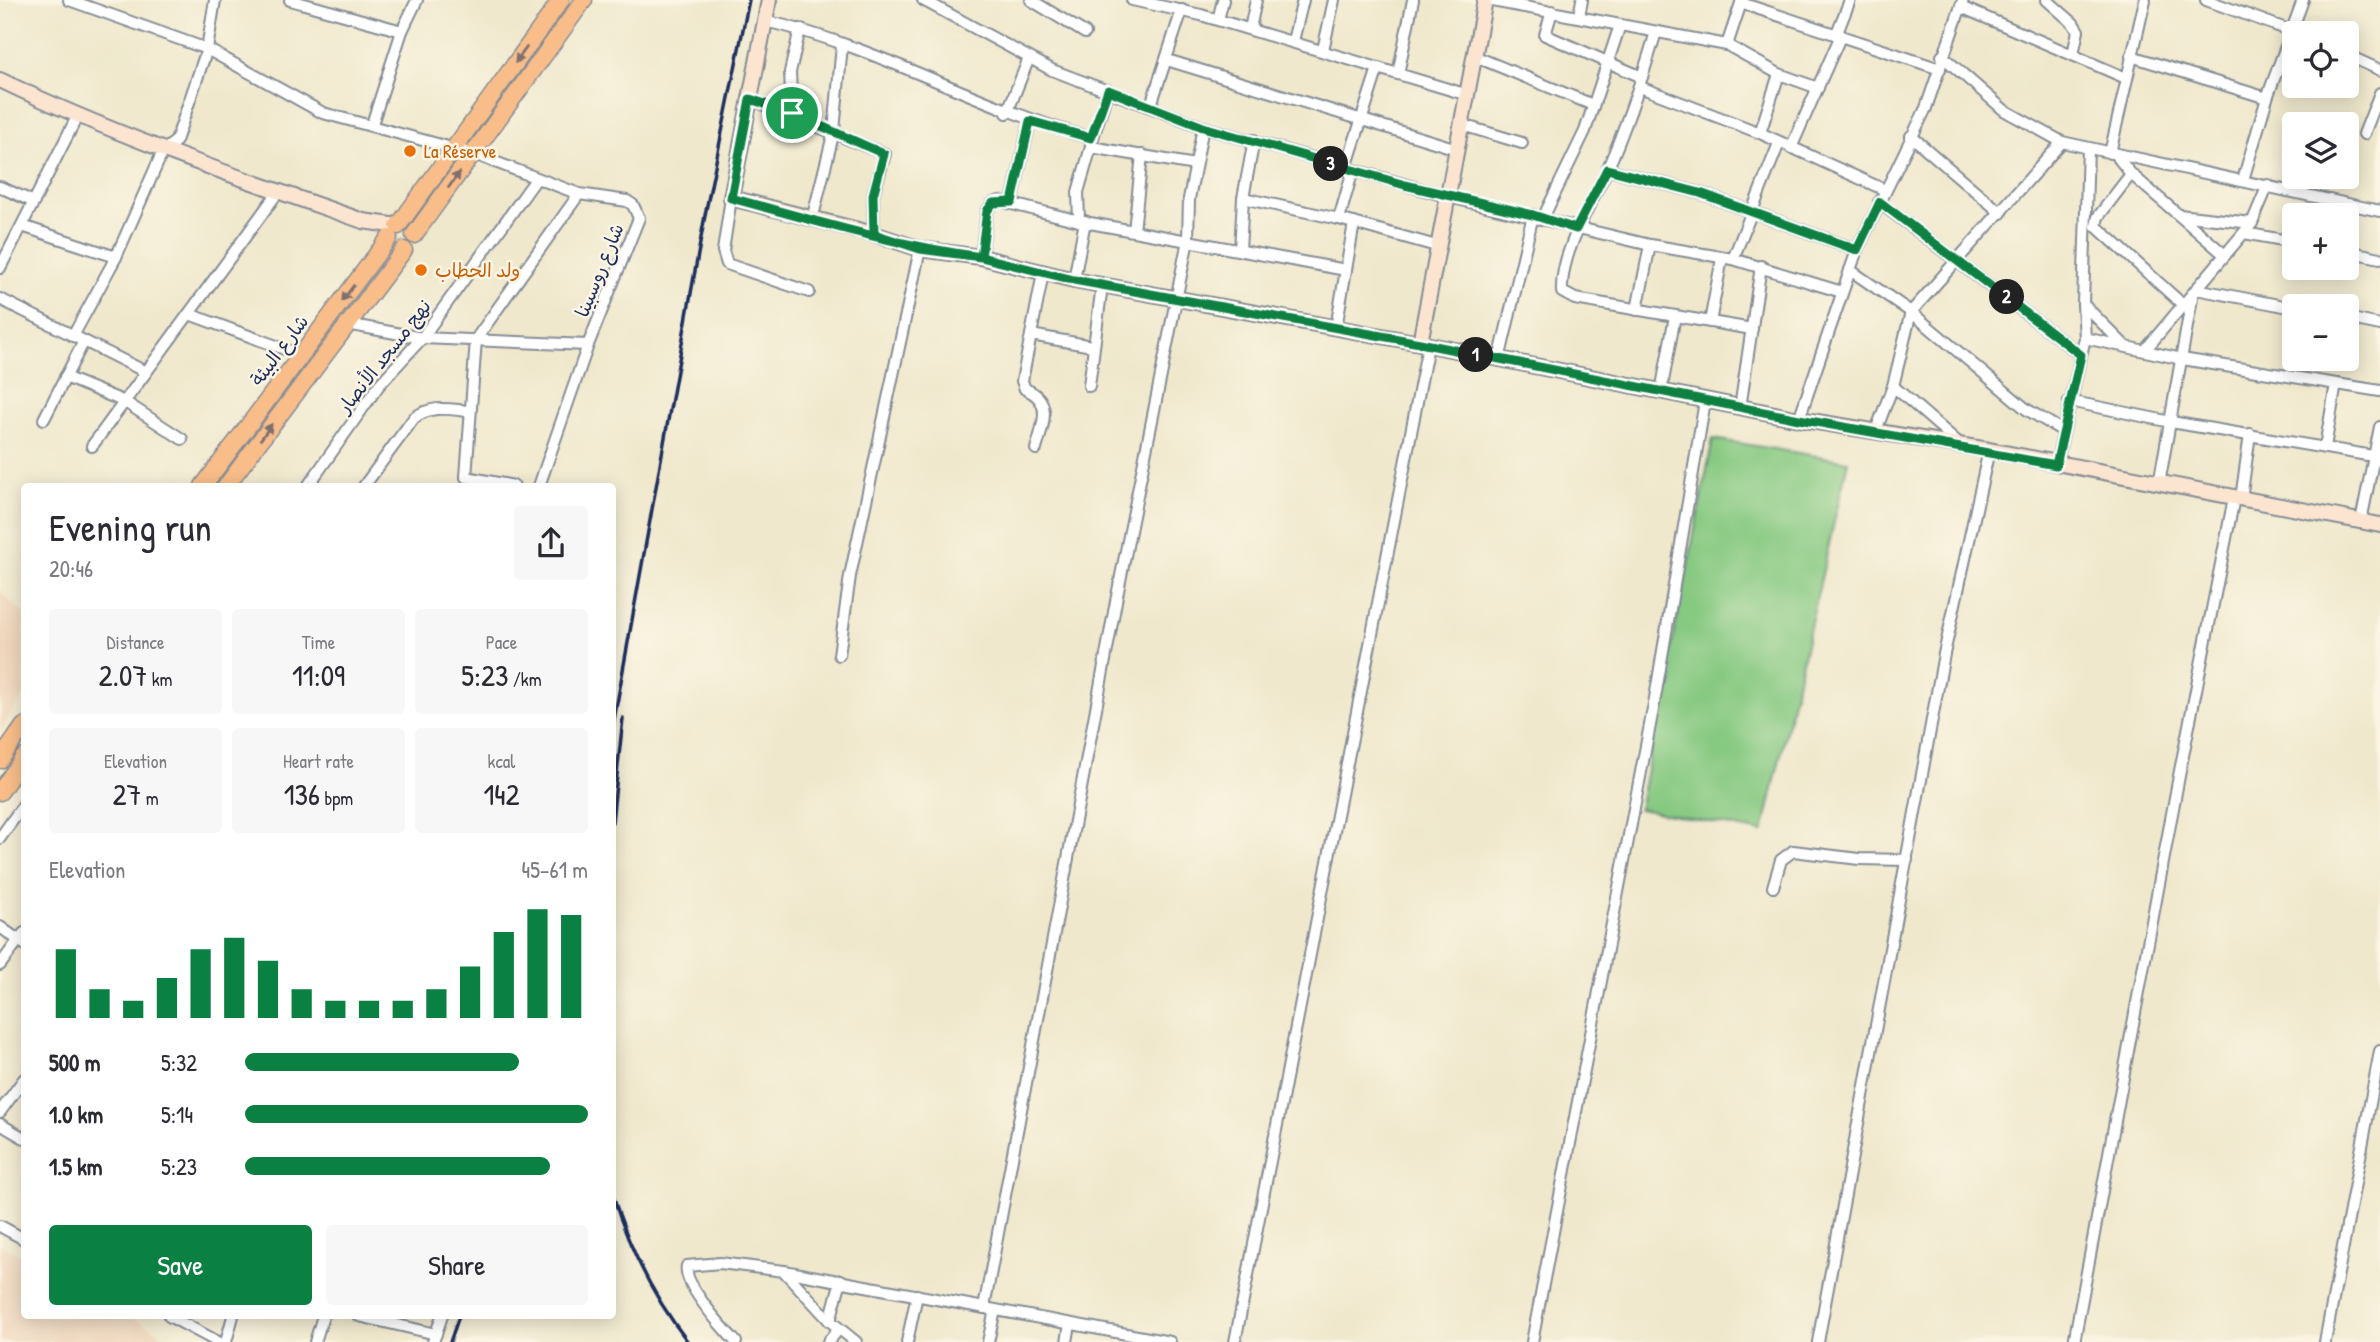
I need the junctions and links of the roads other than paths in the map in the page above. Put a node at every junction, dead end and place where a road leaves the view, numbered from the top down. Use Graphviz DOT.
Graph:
graph roads {
  1 [pos="69,0"];
  2 [pos="215,0"];
  3 [pos="290,0"];
  4 [pos="417,0"];
  5 [pos="561,0"];
  6 [pos="583,0"];
  7 [pos="769,0"];
  8 [pos="925,0"];
  9 [pos="1031,0"];
  10 [pos="1133,0"];
  11 [pos="1223,0"];
  12 [pos="1256,0"];
  13 [pos="1303,0"];
  14 [pos="1334,0"];
  15 [pos="1413,0"];
  16 [pos="1486,0"];
  17 [pos="1582,0"];
  18 [pos="1850,0"];
  19 [pos="2047,0"];
  20 [pos="2145,0"];
  21 [pos="2206,0"];
  22 [pos="2303,0"];
  23 [pos="1742,1"];
  24 [pos="1962,3"];
  25 [pos="1177,6"];
  26 [pos="1552,11"];
  27 [pos="1579,16"];
  28 [pos="1218,20"];
  29 [pos="765,21"];
  30 [pos="2298,21"];
  31 [pos="1620,25"];
  32 [pos="2282,27"];
  33 [pos="800,29"];
  34 [pos="1250,29"];
  35 [pos="402,32"];
  36 [pos="1656,32"];
  37 [pos="1085,33"];
  38 [pos="1839,34"];
  39 [pos="1293,41"];
  40 [pos="842,45"];
  41 [pos="1727,45"];
  42 [pos="207,49"];
  43 [pos="1323,50"];
  44 [pos="2073,54"];
  45 [pos="1474,56"];
  46 [pos="1942,56"];
  47 [pos="2132,56"];
  48 [pos="1029,58"];
  49 [pos="1167,60"];
  50 [pos="2359,60"];
  51 [pos="1609,63"];
  52 [pos="2282,63"];
  53 [pos="1378,68"];
  54 [pos="1940,69"];
  55 [pos="2380,70"];
  56 [pos="1398,74"];
  57 [pos="1779,74"];
  58 [pos="2126,78"];
  59 [pos="0,80"];
  60 [pos="1641,82"];
  61 [pos="1818,89"];
  62 [pos="1108,90"];
  63 [pos="2380,93"];
  64 [pos="1468,95"];
  65 [pos="2267,98"];
  66 [pos="750,99"];
  67 [pos="1151,105"];
  68 [pos="1594,105"];
  69 [pos="792,113"];
  70 [pos="1007,113"];
  71 [pos="77,117"];
  72 [pos="1362,119"];
  73 [pos="1030,121"];
  74 [pos="372,124"];
  75 [pos="1462,125"];
  76 [pos="1203,127"];
  77 [pos="834,131"];
  78 [pos="1760,133"];
  79 [pos="2364,134"];
  80 [pos="1911,136"];
  81 [pos="1254,140"];
  82 [pos="1091,142"];
  83 [pos="2062,142"];
  84 [pos="1522,143"];
  85 [pos="1779,143"];
  86 [pos="1791,148"];
  87 [pos="2088,148"];
  88 [pos="455,149"];
  89 [pos="1457,149"];
  90 [pos="163,151"];
  91 [pos="474,154"];
  92 [pos="2112,154"];
  93 [pos="1142,155"];
  94 [pos="1195,165"];
  95 [pos="1350,169"];
  96 [pos="1607,169"];
  97 [pos="2131,174"];
  98 [pos="536,179"];
  99 [pos="2243,180"];
  100 [pos="2268,186"];
  101 [pos="0,187"];
  102 [pos="1885,190"];
  103 [pos="278,192"];
  104 [pos="579,194"];
  105 [pos="1449,197"];
  106 [pos="731,198"];
  107 [pos="1243,198"];
  108 [pos="34,202"];
  109 [pos="1012,202"];
  110 [pos="1880,202"];
  111 [pos="2380,211"];
  112 [pos="1750,213"];
  113 [pos="2001,213"];
  114 [pos="2179,215"];
  115 [pos="1538,217"];
  116 [pos="1339,219"];
  117 [pos="812,220"];
  118 [pos="1082,221"];
  119 [pos="2090,222"];
  120 [pos="1354,223"];
  121 [pos="2252,223"];
  122 [pos="22,226"];
  123 [pos="1576,229"];
  124 [pos="1134,230"];
  125 [pos="393,232"];
  126 [pos="2244,233"];
  127 [pos="414,234"];
  128 [pos="874,234"];
  129 [pos="1188,240"];
  130 [pos="2282,240"];
  131 [pos="1650,246"];
  132 [pos="1440,247"];
  133 [pos="920,249"];
  134 [pos="404,250"];
  135 [pos="1240,250"];
  136 [pos="1857,250"];
  137 [pos="2359,254"];
  138 [pos="2225,255"];
  139 [pos="116,257"];
  140 [pos="981,257"];
  141 [pos="1728,258"];
  142 [pos="2380,258"];
  143 [pos="1959,260"];
  144 [pos="1761,266"];
  145 [pos="0,268"];
  146 [pos="1346,270"];
  147 [pos="1850,270"];
  148 [pos="1043,273"];
  149 [pos="1074,280"];
  150 [pos="1102,285"];
  151 [pos="809,292"];
  152 [pos="1842,292"];
  153 [pos="2194,293"];
  154 [pos="1175,297"];
  155 [pos="0,299"];
  156 [pos="2083,304"];
  157 [pos="2182,304"];
  158 [pos="2282,306"];
  159 [pos="1637,310"];
  160 [pos="1911,312"];
  161 [pos="189,314"];
  162 [pos="1675,316"];
  163 [pos="2359,321"];
  164 [pos="1710,322"];
  165 [pos="347,324"];
  166 [pos="2380,325"];
  167 [pos="1336,328"];
  168 [pos="1752,329"];
  169 [pos="1031,335"];
  170 [pos="422,338"];
  171 [pos="2085,338"];
  172 [pos="79,339"];
  173 [pos="476,339"];
  174 [pos="1424,344"];
  175 [pos="588,345"];
  176 [pos="1092,346"];
  177 [pos="2125,346"];
  178 [pos="2146,349"];
  179 [pos="301,355"];
  180 [pos="2081,355"];
  181 [pos="2182,359"];
  182 [pos="1499,360"];
  183 [pos="146,372"];
  184 [pos="65,377"];
  185 [pos="2336,384"];
  186 [pos="1089,386"];
  187 [pos="1893,386"];
  188 [pos="2380,391"];
  189 [pos="1661,392"];
  190 [pos="1705,401"];
  191 [pos="2069,401"];
  192 [pos="125,402"];
  193 [pos="1740,408"];
  194 [pos="468,411"];
  195 [pos="44,419"];
  196 [pos="1799,419"];
  197 [pos="2171,422"];
  198 [pos="2380,427"];
  199 [pos="2063,431"];
  200 [pos="1875,433"];
  201 [pos="2250,434"];
  202 [pos="182,439"];
  203 [pos="2379,442"];
  204 [pos="92,446"];
  205 [pos="1963,447"];
  206 [pos="2325,447"];
  207 [pos="1036,449"];
  208 [pos="1989,450"];
  209 [pos="2374,456"];
  210 [pos="2056,465"];
  211 [pos="2374,481"];
  212 [pos="463,482"];
  213 [pos="205,483"];
  214 [pos="228,483"];
  215 [pos="310,483"];
  216 [pos="366,483"];
  217 [pos="540,483"];
  218 [pos="2159,484"];
  219 [pos="2237,498"];
  220 [pos="2361,521"];
  221 [pos="2380,524"];
  222 [pos="839,655"];
  223 [pos="21,730"];
  224 [pos="0,760"];
  225 [pos="21,761"];
  226 [pos="0,792"];
  227 [pos="21,808"];
  228 [pos="0,838"];
  229 [pos="1907,860"];
  230 [pos="1773,887"];
  231 [pos="0,927"];
  232 [pos="21,938"];
  233 [pos="21,941"];
  234 [pos="0,965"];
  235 [pos="2380,1051"];
  236 [pos="21,1083"];
  237 [pos="0,1112"];
  238 [pos="0,1124"];
  239 [pos="21,1136"];
  240 [pos="0,1226"];
  241 [pos="21,1237"];
  242 [pos="784,1271"];
  243 [pos="841,1280"];
  244 [pos="917,1295"];
  245 [pos="990,1309"];
  246 [pos="175,1319"];
  247 [pos="232,1319"];
  248 [pos="322,1319"];
  249 [pos="369,1319"];
  250 [pos="441,1319"];
  251 [pos="1070,1324"];
  252 [pos="835,1325"];
  253 [pos="435,1338"];
  254 [pos="1148,1340"];
  255 [pos="218,1342"];
  256 [pos="226,1342"];
  257 [pos="315,1342"];
  258 [pos="736,1342"];
  259 [pos="828,1342"];
  260 [pos="856,1342"];
  261 [pos="907,1342"];
  262 [pos="988,1342"];
  263 [pos="1067,1342"];
  264 [pos="1170,1342"];
  265 [pos="1235,1342"];
  266 [pos="1532,1342"];
  267 [pos="1818,1342"];
  268 [pos="2074,1342"];
  269 [pos="2325,1342"];
  1 -- 42 [label="street, شارع روسبينا"];
  2 -- 42 [label="street"];
  3 -- 35 [label="street"];
  4 -- 35 [label="street"];
  5 -- 88 [label="main road, شارع البيئة, one-way"];
  6 -- 91 [label="main road, شارع البيئة"];
  7 -- 29 [label="street"];
  8 -- 48 [label="street"];
  9 -- 37 [label="street"];
  10 -- 25 [label="street"];
  11 -- 28 [label="street"];
  12 -- 34 [label="street"];
  13 -- 39 [label="street"];
  14 -- 43 [label="street"];
  15 -- 56 [label="street"];
  16 -- 26 [label="street"];
  16 -- 45 [label="street"];
  17 -- 27 [label="street"];
  18 -- 38 [label="street"];
  19 -- 44 [label="street"];
  20 -- 47 [label="street"];
  21 -- 32 [label="street"];
  22 -- 30 [label="street"];
  23 -- 38 [label="street"];
  23 -- 41 [label="street"];
  24 -- 44 [label="street"];
  24 -- 46 [label="street"];
  25 -- 28 [label="street"];
  25 -- 49 [label="street"];
  26 -- 27 [label="street"];
  26 -- 51 [label="street"];
  27 -- 31 [label="street"];
  28 -- 34 [label="street"];
  29 -- 33 [label="street"];
  29 -- 66 [label="street"];
  31 -- 36 [label="street"];
  31 -- 51 [label="street"];
  33 -- 40 [label="street"];
  33 -- 69 [label="street"];
  34 -- 39 [label="street"];
  35 -- 74 [label="street"];
  36 -- 41 [label="street"];
  36 -- 60 [label="street"];
  38 -- 54 [label="street"];
  38 -- 61 [label="street"];
  39 -- 43 [label="street"];
  40 -- 70 [label="street"];
  40 -- 77 [label="street"];
  41 -- 57 [label="street"];
  42 -- 74 [label="street, شارع روسبينا"];
  42 -- 90 [label="street"];
  43 -- 53 [label="street"];
  44 -- 58 [label="street"];
  45 -- 64 [label="street"];
  45 -- 68 [label="street"];
  46 -- 54 [label="street"];
  46 -- 83 [label="street"];
  47 -- 58 [label="street"];
  47 -- 65 [label="street"];
  48 -- 62 [label="street"];
  48 -- 70 [label="street"];
  49 -- 67 [label="street"];
  49 -- 72 [label="street"];
  50 -- 55 [label="street"];
  51 -- 60 [label="street"];
  51 -- 68 [label="street"];
  52 -- 65 [label="street"];
  53 -- 56 [label="street"];
  53 -- 72 [label="street"];
  54 -- 80 [label="street"];
  56 -- 64 [label="street"];
  57 -- 61 [label="street"];
  57 -- 78 [label="street"];
  58 -- 92 [label="street"];
  59 -- 71 [label="street"];
  60 -- 78 [label="street"];
  60 -- 96 [label="street"];
  61 -- 86 [label="street"];
  62 -- 67 [label="street"];
  62 -- 82 [label="street"];
  63 -- 79 [label="street"];
  64 -- 75 [label="street"];
  65 -- 99 [label="street"];
  66 -- 69 [label="street"];
  66 -- 106 [label="street"];
  67 -- 76 [label="street"];
  68 -- 115 [label="street"];
  69 -- 77 [label="street"];
  70 -- 73 [label="street"];
  71 -- 90 [label="street"];
  71 -- 108 [label="street"];
  72 -- 89 [label="street"];
  72 -- 95 [label="street"];
  73 -- 82 [label="street"];
  73 -- 109 [label="street"];
  74 -- 88 [label="street, شارع روسبينا"];
  75 -- 84 [label="street"];
  75 -- 89 [label="street"];
  76 -- 81 [label="street"];
  76 -- 94 [label="street"];
  77 -- 117 [label="street"];
  77 -- 128 [label="street"];
  78 -- 85 [label="street"];
  80 -- 102 [label="street"];
  80 -- 113 [label="street"];
  81 -- 95 [label="street"];
  81 -- 107 [label="street"];
  82 -- 93 [label="street"];
  82 -- 118 [label="street"];
  83 -- 87 [label="street"];
  83 -- 113 [label="street"];
  85 -- 86 [label="street"];
  85 -- 112 [label="street"];
  86 -- 102 [label="street"];
  87 -- 92 [label="street"];
  87 -- 119 [label="street"];
  88 -- 91 [label="street, شارع روسبينا"];
  88 -- 125 [label="main road, شارع البيئة"];
  89 -- 105 [label="street"];
  90 -- 103 [label="street"];
  90 -- 139 [label="street"];
  91 -- 98 [label="street, شارع روسبينا"];
  127 -- 91 [label="main road, شارع البيئة, one-way"];
  92 -- 97 [label="street"];
  92 -- 99 [label="street"];
  93 -- 94 [label="street"];
  93 -- 124 [label="street"];
  94 -- 129 [label="street"];
  95 -- 105 [label="street"];
  95 -- 116 [label="street"];
  96 -- 112 [label="street"];
  96 -- 123 [label="street"];
  97 -- 114 [label="street"];
  97 -- 119 [label="street"];
  98 -- 104 [label="street, شارع روسبينا"];
  98 -- 170 [label="street, نهج مسجد الأنصار"];
  99 -- 100 [label="street"];
  100 -- 111 [label="street"];
  100 -- 121 [label="street"];
  101 -- 108 [label="street"];
  102 -- 110 [label="street"];
  103 -- 125 [label="street"];
  103 -- 161 [label="street"];
  104 -- 173 [label="street"];
  104 -- 175 [label="street, شارع روسبينا"];
  105 -- 115 [label="street"];
  105 -- 132 [label="street"];
  106 -- 117 [label="street"];
  106 -- 151 [label="street"];
  107 -- 116 [label="street"];
  107 -- 135 [label="street"];
  108 -- 122 [label="street"];
  109 -- 118 [label="street"];
  109 -- 140 [label="street"];
  110 -- 136 [label="street"];
  110 -- 143 [label="street"];
  112 -- 136 [label="street"];
  112 -- 141 [label="street"];
  113 -- 143 [label="street"];
  114 -- 121 [label="street"];
  114 -- 138 [label="street"];
  115 -- 123 [label="street"];
  115 -- 182 [label="street"];
  116 -- 120 [label="street"];
  117 -- 128 [label="street"];
  118 -- 124 [label="street"];
  118 -- 149 [label="street"];
  119 -- 156 [label="street"];
  119 -- 157 [label="street"];
  120 -- 132 [label="street"];
  120 -- 146 [label="street"];
  121 -- 126 [label="street"];
  122 -- 139 [label="street"];
  122 -- 145 [label="street"];
  123 -- 131 [label="street"];
  123 -- 159 [label="street"];
  124 -- 129 [label="street"];
  125 -- 127 [label="main road"];
  125 -- 134 [label="main road"];
  125 -- 179 [label="main road, شارع البيئة, one-way"];
  126 -- 130 [label="street"];
  126 -- 138 [label="street"];
  127 -- 134 [label="main road, شارع البيئة"];
  128 -- 133 [label="street"];
  129 -- 135 [label="street"];
  129 -- 154 [label="street"];
  131 -- 141 [label="street"];
  131 -- 159 [label="street"];
  132 -- 174 [label="street"];
  133 -- 140 [label="street"];
  133 -- 222 [label="street"];
  134 -- 165 [label="main road, شارع البيئة"];
  135 -- 146 [label="street"];
  136 -- 147 [label="street"];
  137 -- 142 [label="street"];
  138 -- 153 [label="street"];
  139 -- 172 [label="street"];
  140 -- 148 [label="street"];
  141 -- 144 [label="street"];
  141 -- 164 [label="street"];
  143 -- 160 [label="street"];
  143 -- 180 [label="street"];
  144 -- 152 [label="street"];
  144 -- 168 [label="street"];
  146 -- 167 [label="street"];
  147 -- 152 [label="street"];
  147 -- 160 [label="street"];
  148 -- 149 [label="street"];
  148 -- 169 [label="street"];
  149 -- 150 [label="street"];
  150 -- 154 [label="street"];
  150 -- 176 [label="street"];
  152 -- 196 [label="street"];
  153 -- 157 [label="street"];
  153 -- 158 [label="street"];
  153 -- 181 [label="street"];
  154 -- 167 [label="street"];
  154 -- 245 [label="street"];
  155 -- 172 [label="street"];
  156 -- 171 [label="street"];
  156 -- 177 [label="street"];
  157 -- 178 [label="street"];
  159 -- 162 [label="street"];
  160 -- 187 [label="street"];
  160 -- 199 [label="street"];
  161 -- 179 [label="street"];
  161 -- 183 [label="street"];
  162 -- 164 [label="street"];
  162 -- 189 [label="street"];
  163 -- 166 [label="street"];
  164 -- 168 [label="street"];
  165 -- 170 [label="street"];
  214 -- 165 [label="main road, شارع البيئة, one-way"];
  167 -- 174 [label="street"];
  168 -- 193 [label="street"];
  169 -- 176 [label="street"];
  169 -- 207 [label="street"];
  170 -- 173 [label="street"];
  170 -- 215 [label="street, نهج مسجد الأنصار"];
  171 -- 177 [label="street"];
  171 -- 180 [label="street"];
  172 -- 183 [label="street"];
  172 -- 184 [label="street"];
  173 -- 175 [label="street"];
  173 -- 194 [label="street"];
  174 -- 182 [label="street"];
  174 -- 265 [label="street"];
  175 -- 217 [label="street, شارع روسبينا"];
  176 -- 186 [label="street"];
  177 -- 178 [label="street"];
  178 -- 181 [label="street"];
  179 -- 213 [label="main road, شارع البيئة"];
  180 -- 191 [label="street"];
  181 -- 185 [label="street"];
  181 -- 197 [label="street"];
  182 -- 189 [label="street"];
  183 -- 192 [label="street"];
  184 -- 192 [label="street"];
  184 -- 195 [label="street"];
  185 -- 188 [label="street"];
  185 -- 206 [label="street"];
  187 -- 200 [label="street"];
  187 -- 205 [label="street"];
  189 -- 190 [label="street"];
  190 -- 193 [label="street"];
  190 -- 266 [label="street"];
  191 -- 197 [label="street"];
  191 -- 199 [label="street"];
  192 -- 202 [label="street"];
  192 -- 204 [label="street"];
  193 -- 196 [label="street"];
  194 -- 212 [label="street"];
  194 -- 216 [label="street"];
  196 -- 200 [label="street"];
  197 -- 201 [label="street"];
  197 -- 218 [label="street"];
  198 -- 203 [label="street"];
  199 -- 210 [label="street"];
  200 -- 205 [label="street"];
  201 -- 206 [label="street"];
  201 -- 219 [label="street"];
  203 -- 209 [label="street"];
  205 -- 208 [label="street"];
  206 -- 209 [label="street"];
  208 -- 210 [label="street"];
  208 -- 229 [label="street"];
  209 -- 211 [label="street"];
  210 -- 218 [label="street"];
  211 -- 220 [label="street"];
  218 -- 219 [label="street"];
  219 -- 220 [label="street"];
  219 -- 268 [label="street"];
  220 -- 221 [label="street"];
  223 -- 224 [label="main road"];
  225 -- 226 [label="main road"];
  227 -- 228 [label="street"];
  229 -- 230 [label="street"];
  229 -- 267 [label="street"];
  231 -- 232 [label="street"];
  233 -- 234 [label="street"];
  235 -- 269 [label="street"];
  236 -- 237 [label="street"];
  238 -- 239 [label="street"];
  240 -- 241 [label="street"];
  242 -- 243 [label="street"];
  242 -- 252 [label="street"];
  242 -- 258 [label="street"];
  243 -- 244 [label="street"];
  243 -- 252 [label="street"];
  244 -- 245 [label="street"];
  244 -- 261 [label="street"];
  245 -- 251 [label="street"];
  245 -- 262 [label="street"];
  246 -- 255 [label="street"];
  247 -- 256 [label="street"];
  248 -- 257 [label="street"];
  249 -- 253 [label="street"];
  250 -- 253 [label="street"];
  251 -- 254 [label="street"];
  251 -- 263 [label="street"];
  252 -- 259 [label="street"];
  252 -- 260 [label="street"];
  254 -- 264 [label="street"];
}
